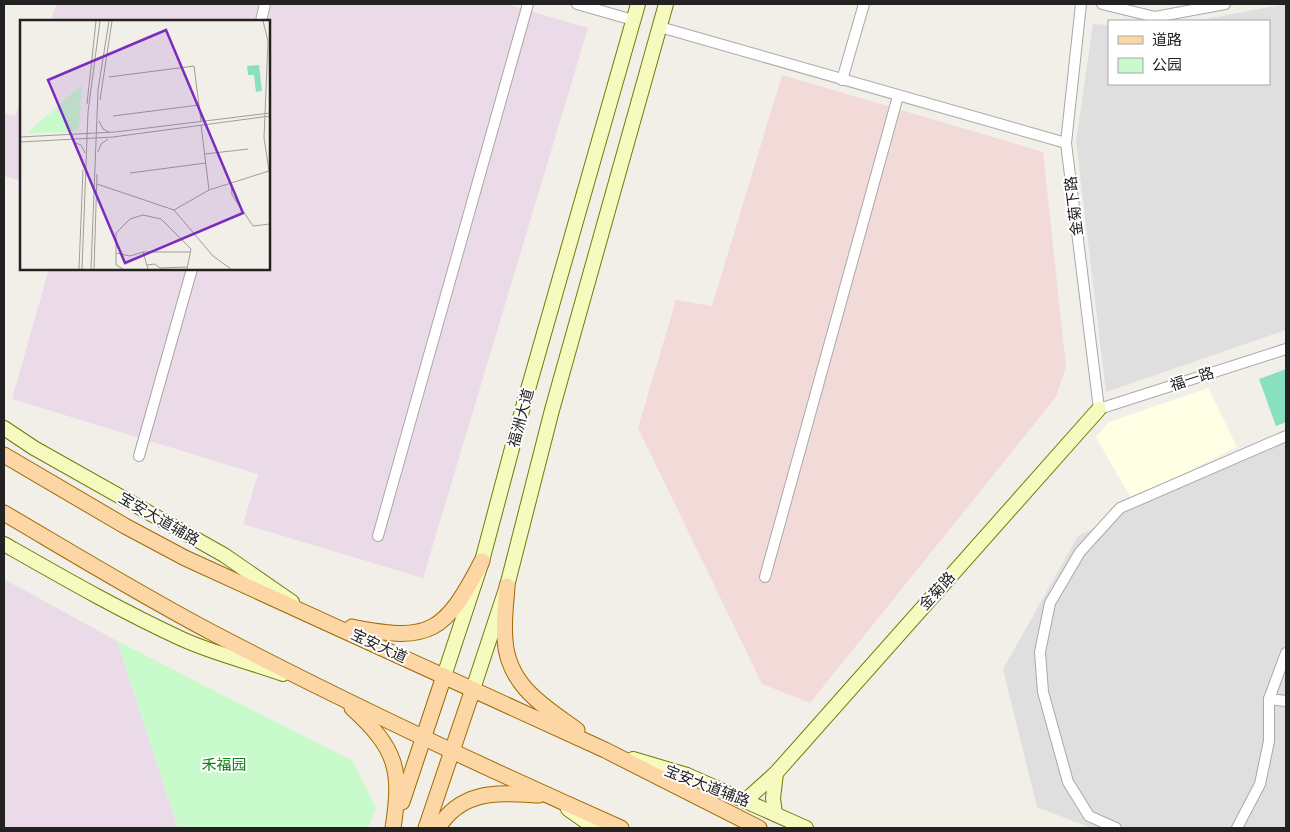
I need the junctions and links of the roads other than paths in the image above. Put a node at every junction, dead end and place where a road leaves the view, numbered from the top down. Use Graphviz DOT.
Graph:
graph roads {
  1 [pos="266,4"];
  2 [pos="528,4"];
  3 [pos="577,4"];
  4 [pos="638,4"];
  5 [pos="666,4"];
  6 [pos="864,4"];
  7 [pos="1081,4"];
  8 [pos="1102,4"];
  9 [pos="1224,4"];
  10 [pos="261,20"];
  11 [pos="633,20"];
  12 [pos="660,27"];
  13 [pos="842,80"];
  14 [pos="898,96"];
  15 [pos="1066,143"];
  16 [pos="192,270"];
  17 [pos="1286,349"];
  18 [pos="1099,409"];
  19 [pos="4,428"];
  20 [pos="1286,436"];
  21 [pos="4,455"];
  22 [pos="139,456"];
  23 [pos="4,513"];
  24 [pos="378,536"];
  25 [pos="4,544"];
  26 [pos="482,561"];
  27 [pos="765,577"];
  28 [pos="507,586"];
  29 [pos="311,615"];
  30 [pos="1286,653"];
  31 [pos="444,676"];
  32 [pos="473,689"];
  33 [pos="326,690"];
  34 [pos="1269,699"];
  35 [pos="1286,701"];
  36 [pos="424,737"];
  37 [pos="452,750"];
  38 [pos="605,750"];
  39 [pos="776,773"];
  40 [pos="546,795"];
  41 [pos="746,800"];
  42 [pos="775,814"];
  43 [pos="394,828"];
  44 [pos="426,828"];
  45 [pos="438,828"];
  46 [pos="596,828"];
  47 [pos="621,828"];
  48 [pos="759,828"];
  49 [pos="806,828"];
  50 [pos="1116,828"];
  51 [pos="1237,828"];
  1 -- 10 [label="street"];
  2 -- 24 [label="street"];
  3 -- 11 [label="street"];
  4 -- 11 [label="main road, 福洲大道"];
  5 -- 12 [label="main road, 福洲大道"];
  6 -- 13 [label="street"];
  7 -- 15 [label="street, 金菊下路"];
  8 -- 9 [label="street"];
  11 -- 26 [label="main road, 福洲大道"];
  12 -- 13 [label="street"];
  12 -- 28 [label="main road, 福洲大道"];
  13 -- 14 [label="street"];
  14 -- 15 [label="street"];
  14 -- 27 [label="street"];
  15 -- 18 [label="street, 金菊下路"];
  16 -- 22 [label="street"];
  17 -- 18 [label="street, 福一路"];
  18 -- 39 [label="main road, 金菊路"];
  19 -- 29 [label="main road, 宝安大道辅路"];
  20 -- 50 [label="street"];
  21 -- 29 [label="main road, 宝安大道"];
  23 -- 33 [label="main road"];
  25 -- 33 [label="main road"];
  26 -- 29 [label="main road"];
  26 -- 31 [label="main road, 福洲大道"];
  28 -- 32 [label="main road, 福洲大道"];
  28 -- 38 [label="main road"];
  29 -- 31 [label="main road, 宝安大道"];
  30 -- 34 [label="street"];
  31 -- 32 [label="main road, 宝安大道"];
  31 -- 36 [label="main road, 福洲大道"];
  32 -- 37 [label="main road, 福洲大道"];
  32 -- 38 [label="main road, 宝安大道"];
  33 -- 36 [label="main road"];
  33 -- 43 [label="main road"];
  34 -- 35 [label="street"];
  34 -- 51 [label="street"];
  36 -- 37 [label="main road"];
  36 -- 43 [label="main road, 福洲大道"];
  37 -- 40 [label="main road"];
  37 -- 44 [label="main road, 福洲大道"];
  38 -- 41 [label="main road, 宝安大道辅路"];
  38 -- 48 [label="main road, 宝安大道"];
  39 -- 41 [label="main road, 金菊路"];
  39 -- 42 [label="main road"];
  40 -- 45 [label="main road"];
  40 -- 46 [label="main road"];
  40 -- 47 [label="main road"];
  41 -- 42 [label="main road, 宝安大道辅路"];
  42 -- 49 [label="main road, 宝安大道辅路"];
}
